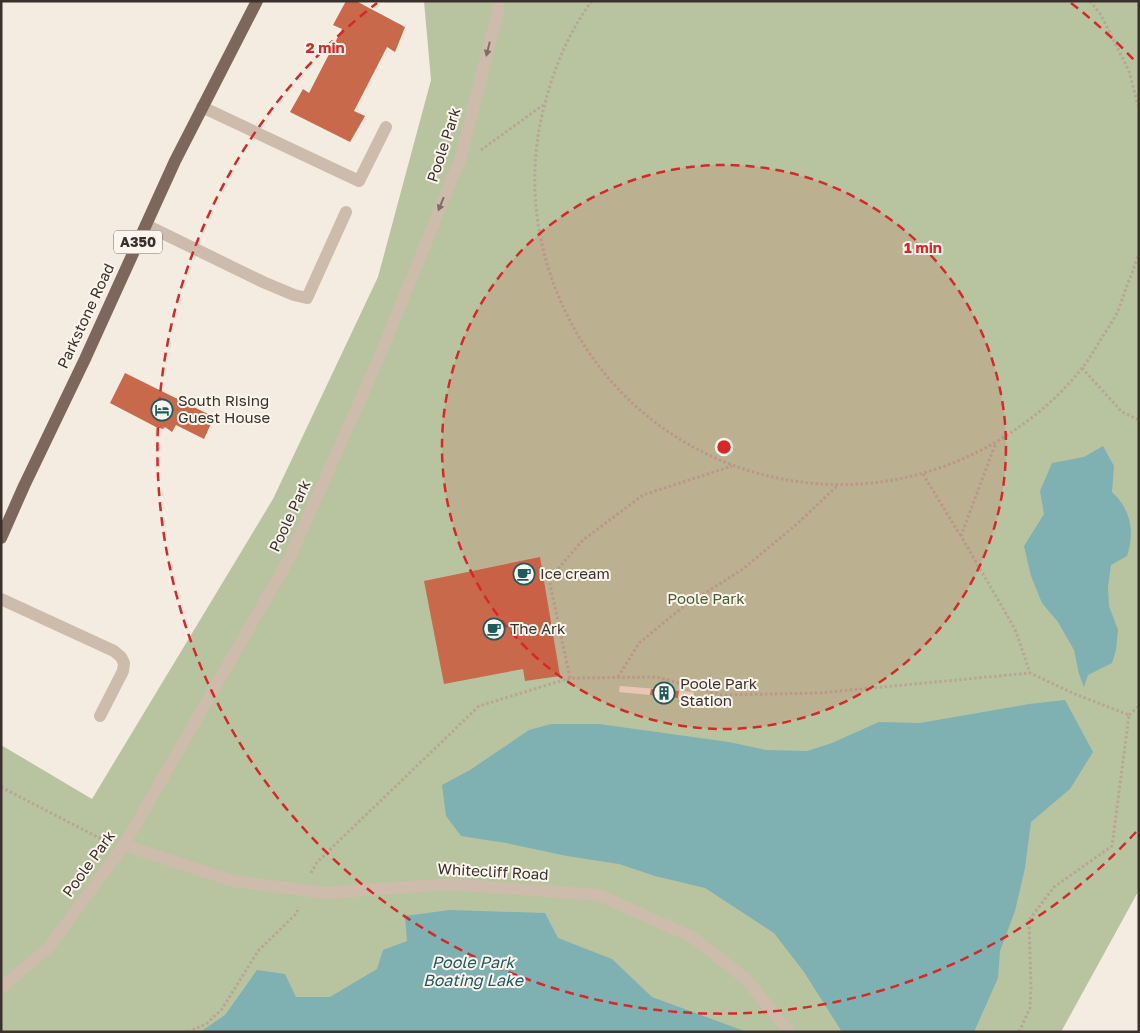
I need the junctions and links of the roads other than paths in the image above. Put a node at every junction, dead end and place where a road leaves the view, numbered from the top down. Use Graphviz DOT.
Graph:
graph roads {
  1 [pos="257,1"];
  2 [pos="498,1"];
  3 [pos="202,107"];
  4 [pos="386,127"];
  5 [pos="346,212"];
  6 [pos="146,225"];
  7 [pos="1,538"];
  8 [pos="1,599"];
  9 [pos="100,716"];
  10 [pos="124,845"];
  11 [pos="1,988"];
  12 [pos="789,1032"];
  1 -- 3 [label="main road, Parkstone Road / A350"];
  2 -- 10 [label="street, Poole Park, one-way"];
  3 -- 4 [label="street"];
  3 -- 6 [label="main road, Parkstone Road / A350"];
  5 -- 6 [label="street"];
  6 -- 7 [label="main road, Parkstone Road / A350"];
  8 -- 9 [label="street"];
  10 -- 11 [label="street, Poole Park"];
  10 -- 12 [label="street, Whitecliff Road"];
}
